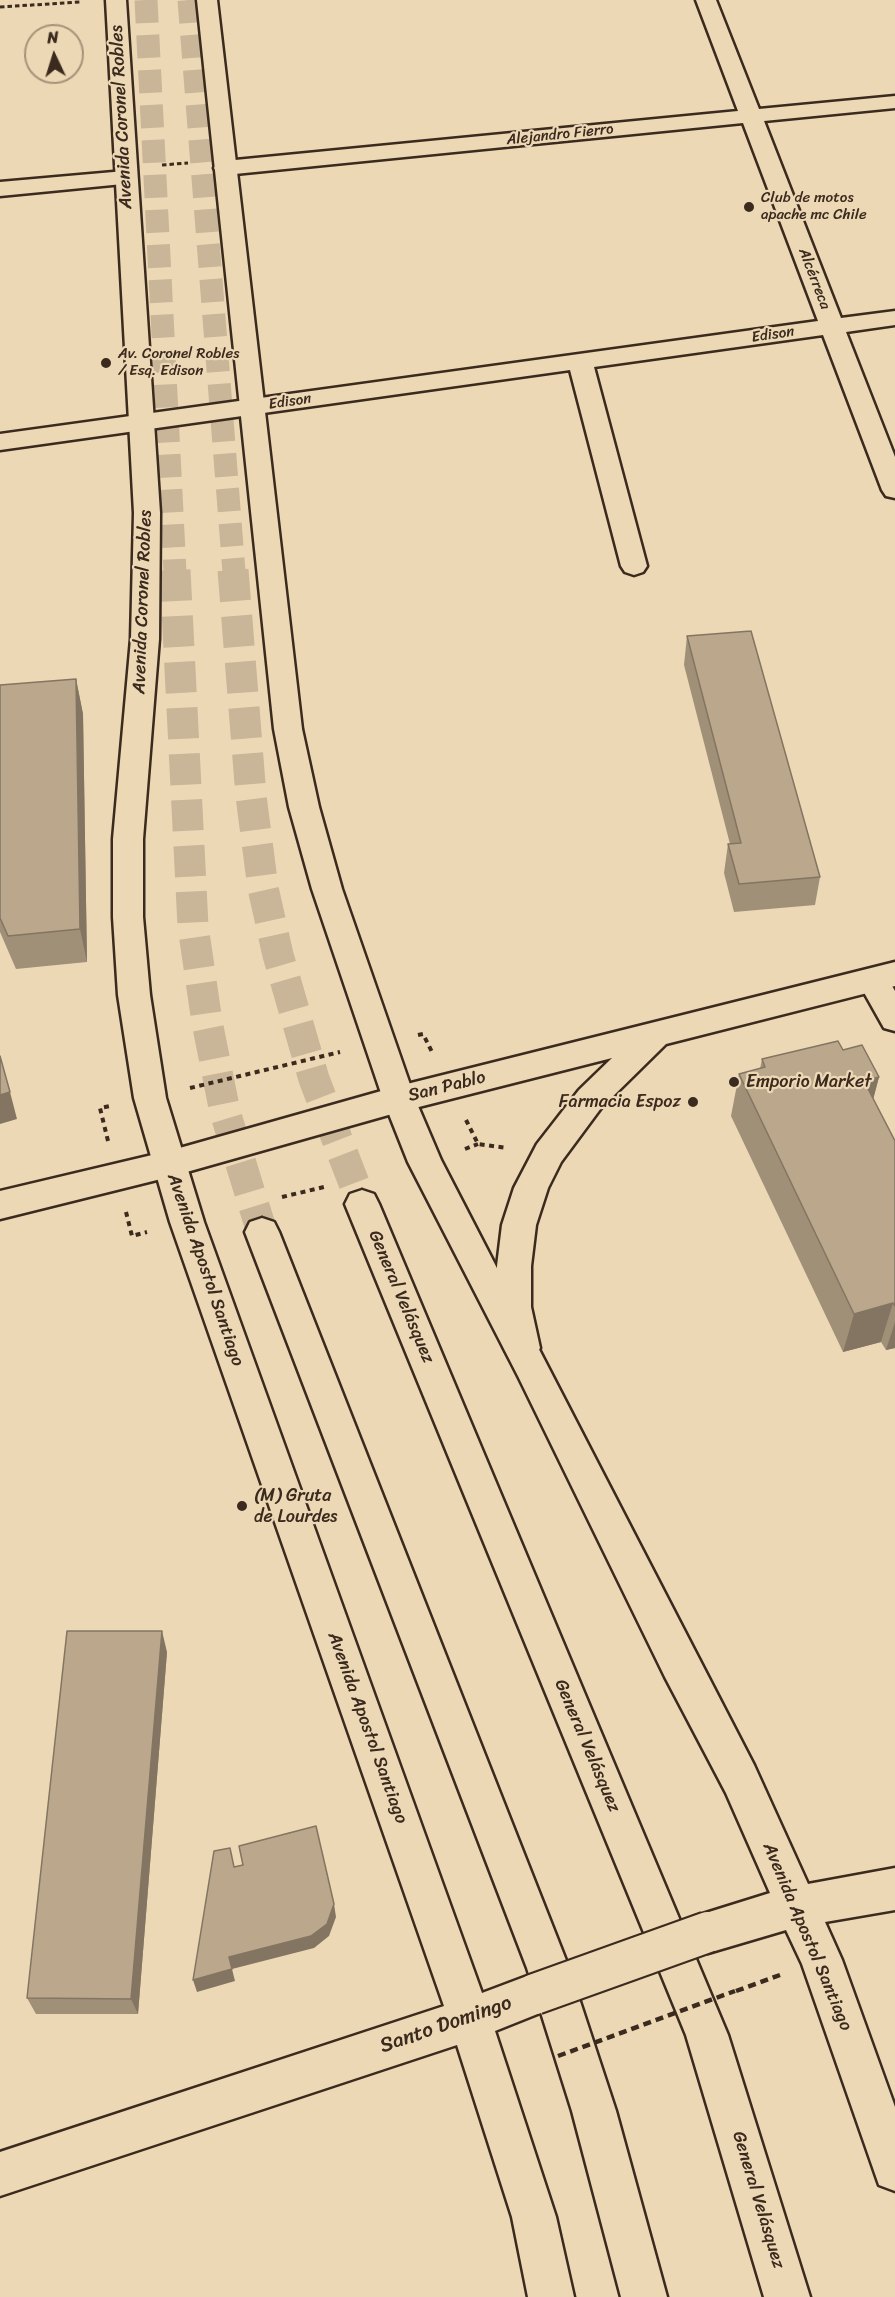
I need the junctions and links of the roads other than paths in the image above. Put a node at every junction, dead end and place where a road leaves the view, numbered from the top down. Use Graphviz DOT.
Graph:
graph roads {
  1 [pos="116,0"];
  2 [pos="207,0"];
  3 [pos="706,0"];
  4 [pos="895,102"];
  5 [pos="751,116"];
  6 [pos="225,164"];
  7 [pos="125,173"];
  8 [pos="0,189"];
  9 [pos="895,318"];
  10 [pos="832,327"];
  11 [pos="580,361"];
  12 [pos="251,407"];
  13 [pos="141,422"];
  14 [pos="0,442"];
  15 [pos="895,490"];
  16 [pos="634,566"];
  17 [pos="884,977"];
  18 [pos="895,1019"];
  19 [pos="656,1035"];
  20 [pos="399,1099"];
  21 [pos="169,1164"];
  22 [pos="362,1204"];
  23 [pos="0,1205"];
  24 [pos="262,1232"];
  25 [pos="522,1348"];
  26 [pos="895,1889"];
  27 [pos="798,1906"];
  28 [pos="470,2019"];
  29 [pos="895,2169"];
  30 [pos="0,2174"];
  31 [pos="551,2297"];
  32 [pos="644,2297"];
  33 [pos="787,2297"];
  1 -- 7 [label="main road, Avenida Coronel Robles"];
  2 -- 6 [label="main road"];
  3 -- 5 [label="main road, Alcérreca"];
  4 -- 5 [label="main road, Alejandro Fierro"];
  5 -- 6 [label="main road, Alejandro Fierro"];
  5 -- 10 [label="main road, Alcérreca"];
  6 -- 12 [label="main road"];
  7 -- 8 [label="main road"];
  7 -- 13 [label="main road, Avenida Coronel Robles"];
  9 -- 10 [label="main road, Edison"];
  10 -- 11 [label="main road, Edison"];
  10 -- 15 [label="main road, Alcérreca"];
  11 -- 12 [label="main road, Edison"];
  11 -- 16 [label="main road"];
  12 -- 13 [label="main road, Edison"];
  12 -- 20 [label="main road"];
  13 -- 14 [label="main road, Edison"];
  13 -- 21 [label="main road, Avenida Coronel Robles"];
  17 -- 18 [label="main road"];
  17 -- 19 [label="main road, San Pablo"];
  19 -- 20 [label="main road, San Pablo"];
  19 -- 25 [label="main road"];
  20 -- 21 [label="main road, San Pablo"];
  20 -- 25 [label="main road, Avenida Apostol Santiago"];
  21 -- 23 [label="main road, San Pablo"];
  21 -- 28 [label="main road, Avenida Apostol Santiago"];
  22 -- 33 [label="main road, General Velásquez"];
  24 -- 32 [label="main road"];
  25 -- 27 [label="main road, Avenida Apostol Santiago"];
  26 -- 27 [label="main road, Santo Domingo"];
  27 -- 28 [label="main road, Santo Domingo, bridge"];
  27 -- 29 [label="main road, Avenida Apostol Santiago"];
  28 -- 30 [label="main road, Santo Domingo"];
  28 -- 31 [label="main road, Avenida Apostol Santiago"];
}
